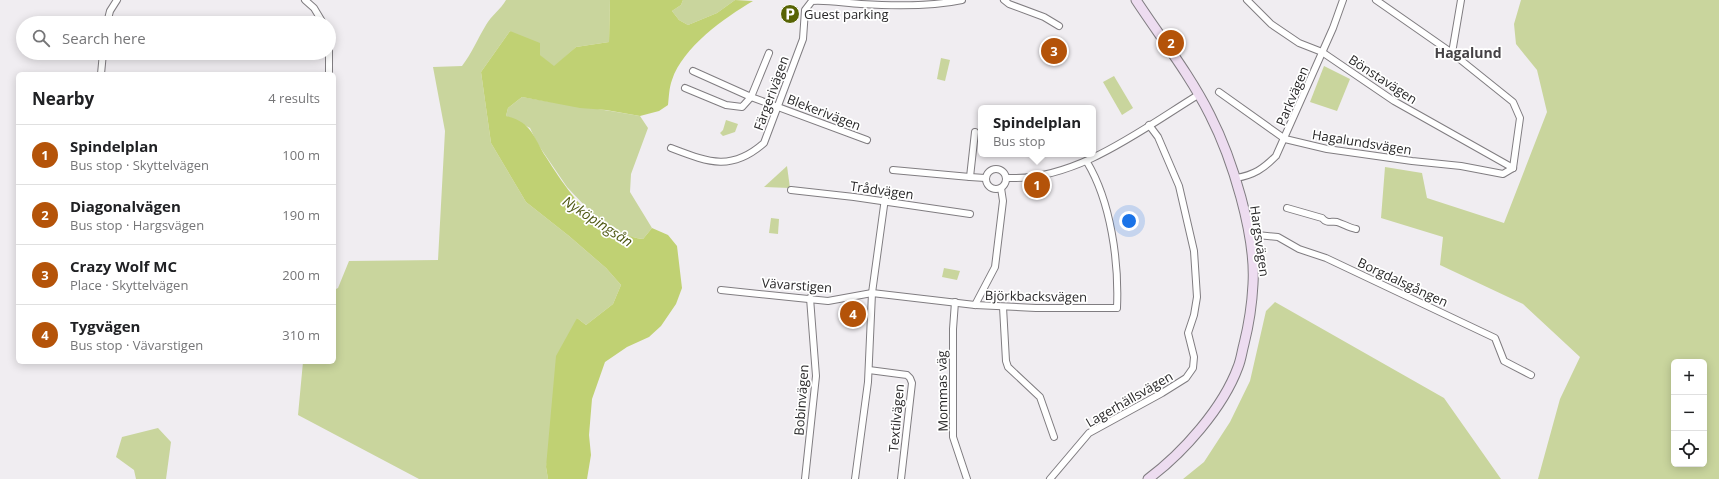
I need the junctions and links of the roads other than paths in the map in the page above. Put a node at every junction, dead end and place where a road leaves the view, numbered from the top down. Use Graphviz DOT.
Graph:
graph roads {
  1 [pos="117,0"];
  2 [pos="305,0"];
  3 [pos="962,0"];
  4 [pos="1004,0"];
  5 [pos="1136,0"];
  6 [pos="1248,0"];
  7 [pos="1343,0"];
  8 [pos="1376,0"];
  9 [pos="1461,0"];
  10 [pos="812,1"];
  11 [pos="109,16"];
  12 [pos="319,16"];
  13 [pos="1059,26"];
  14 [pos="1322,52"];
  15 [pos="769,53"];
  16 [pos="1452,53"];
  17 [pos="102,60"];
  18 [pos="329,60"];
  19 [pos="693,71"];
  20 [pos="101,72"];
  21 [pos="329,72"];
  22 [pos="686,88"];
  23 [pos="1220,92"];
  24 [pos="1198,95"];
  25 [pos="751,97"];
  26 [pos="778,106"];
  27 [pos="1149,125"];
  28 [pos="975,132"];
  29 [pos="1285,139"];
  30 [pos="867,140"];
  31 [pos="671,148"];
  32 [pos="1095,157"];
  33 [pos="1096,157"];
  34 [pos="1087,162"];
  35 [pos="1513,168"];
  36 [pos="893,170"];
  37 [pos="970,177"];
  38 [pos="985,178"];
  39 [pos="1006,178"];
  40 [pos="1236,178"];
  41 [pos="1001,188"];
  42 [pos="791,190"];
  43 [pos="886,191"];
  44 [pos="884,201"];
  45 [pos="1287,208"];
  46 [pos="970,214"];
  47 [pos="1356,230"];
  48 [pos="1248,234"];
  49 [pos="722,290"];
  50 [pos="872,293"];
  51 [pos="810,298"];
  52 [pos="955,302"];
  53 [pos="975,305"];
  54 [pos="1003,306"];
  55 [pos="869,370"];
  56 [pos="1531,375"];
  57 [pos="1054,438"];
  58 [pos="805,479"];
  59 [pos="856,479"];
  60 [pos="901,479"];
  61 [pos="967,479"];
  62 [pos="1050,479"];
  63 [pos="1148,479"];
  1 -- 11 [label="street"];
  2 -- 12 [label="street"];
  3 -- 10 [label="street"];
  4 -- 13 [label="street"];
  5 -- 24 [label="street, Hargsvägen"];
  6 -- 14 [label="street, Bönstavägen"];
  7 -- 14 [label="street, Parkvägen"];
  8 -- 16 [label="street"];
  9 -- 16 [label="street"];
  10 -- 26 [label="street, Färgerivägen"];
  14 -- 29 [label="street, Parkvägen"];
  14 -- 35 [label="street, Bönstavägen"];
  15 -- 25 [label="street"];
  16 -- 35 [label="street"];
  17 -- 20 [label="street"];
  18 -- 21 [label="street"];
  19 -- 25 [label="street, Blekerivägen"];
  22 -- 25 [label="street"];
  23 -- 29 [label="street, Hagalundsvägen"];
  24 -- 27 [label="street"];
  24 -- 40 [label="street, Hargsvägen"];
  25 -- 26 [label="street, Blekerivägen"];
  26 -- 30 [label="street, Blekerivägen"];
  26 -- 31 [label="street, Färgerivägen"];
  27 -- 33 [label="street"];
  27 -- 62 [label="street, Lagerhällsvägen"];
  28 -- 37 [label="street"];
  29 -- 35 [label="street, Hagalundsvägen"];
  29 -- 40 [label="street, Parkvägen"];
  32 -- 34 [label="street"];
  34 -- 39 [label="street"];
  34 -- 54 [label="street, Björkbacksvägen"];
  36 -- 37 [label="street"];
  37 -- 38 [label="street"];
  38 -- 39 [label="street"];
  38 -- 41 [label="street"];
  39 -- 41 [label="street"];
  40 -- 48 [label="street, Hargsvägen"];
  41 -- 53 [label="street"];
  42 -- 44 [label="street, Trådvägen"];
  43 -- 44 [label="street"];
  44 -- 46 [label="street, Trådvägen"];
  44 -- 50 [label="street"];
  45 -- 47 [label="street"];
  48 -- 56 [label="street, Borgdalsgången"];
  48 -- 63 [label="street, Hargsvägen"];
  49 -- 51 [label="street, Vävarstigen"];
  50 -- 51 [label="street, Vävarstigen"];
  50 -- 52 [label="street, Vävarstigen"];
  50 -- 55 [label="street"];
  51 -- 58 [label="street, Bobinvägen"];
  52 -- 53 [label="street, Björkbacksvägen"];
  52 -- 61 [label="street, Mommas väg"];
  53 -- 54 [label="street, Björkbacksvägen"];
  54 -- 57 [label="street"];
  55 -- 59 [label="street"];
  55 -- 60 [label="street, Textilvägen"];
}
